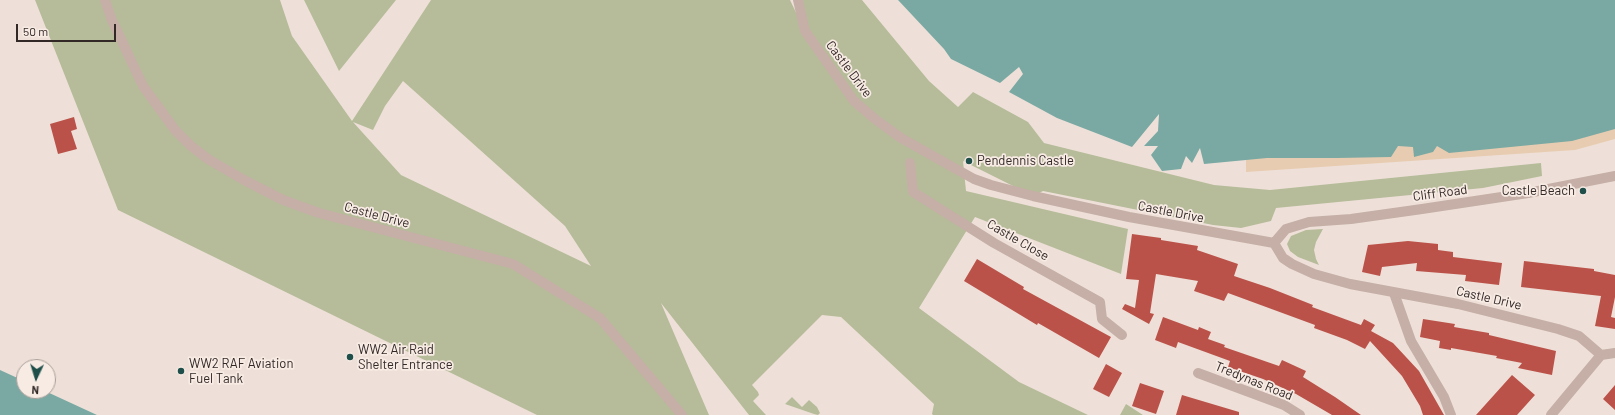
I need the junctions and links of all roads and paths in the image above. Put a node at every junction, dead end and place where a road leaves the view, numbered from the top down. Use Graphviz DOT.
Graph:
graph roads {
  1 [pos="105,0"];
  2 [pos="798,0"];
  3 [pos="910,163"];
  4 [pos="1615,176"];
  5 [pos="1274,243"];
  6 [pos="1394,293"];
  7 [pos="1122,335"];
  8 [pos="1615,353"];
  9 [pos="1601,355"];
  10 [pos="1198,373"];
  11 [pos="682,415"];
  12 [pos="1300,415"];
  13 [pos="1451,415"];
  14 [pos="1552,415"];
  1 -- 11 [label="street, Castle Drive"];
  2 -- 5 [label="street, Castle Drive"];
  3 -- 7 [label="street, Castle Close"];
  4 -- 5 [label="street, Cliff Road"];
  5 -- 6 [label="street, Castle Drive"];
  6 -- 9 [label="street, Castle Drive"];
  6 -- 13 [label="street"];
  8 -- 9 [label="street"];
  9 -- 14 [label="street"];
  10 -- 12 [label="street, Tredynas Road"];
}
